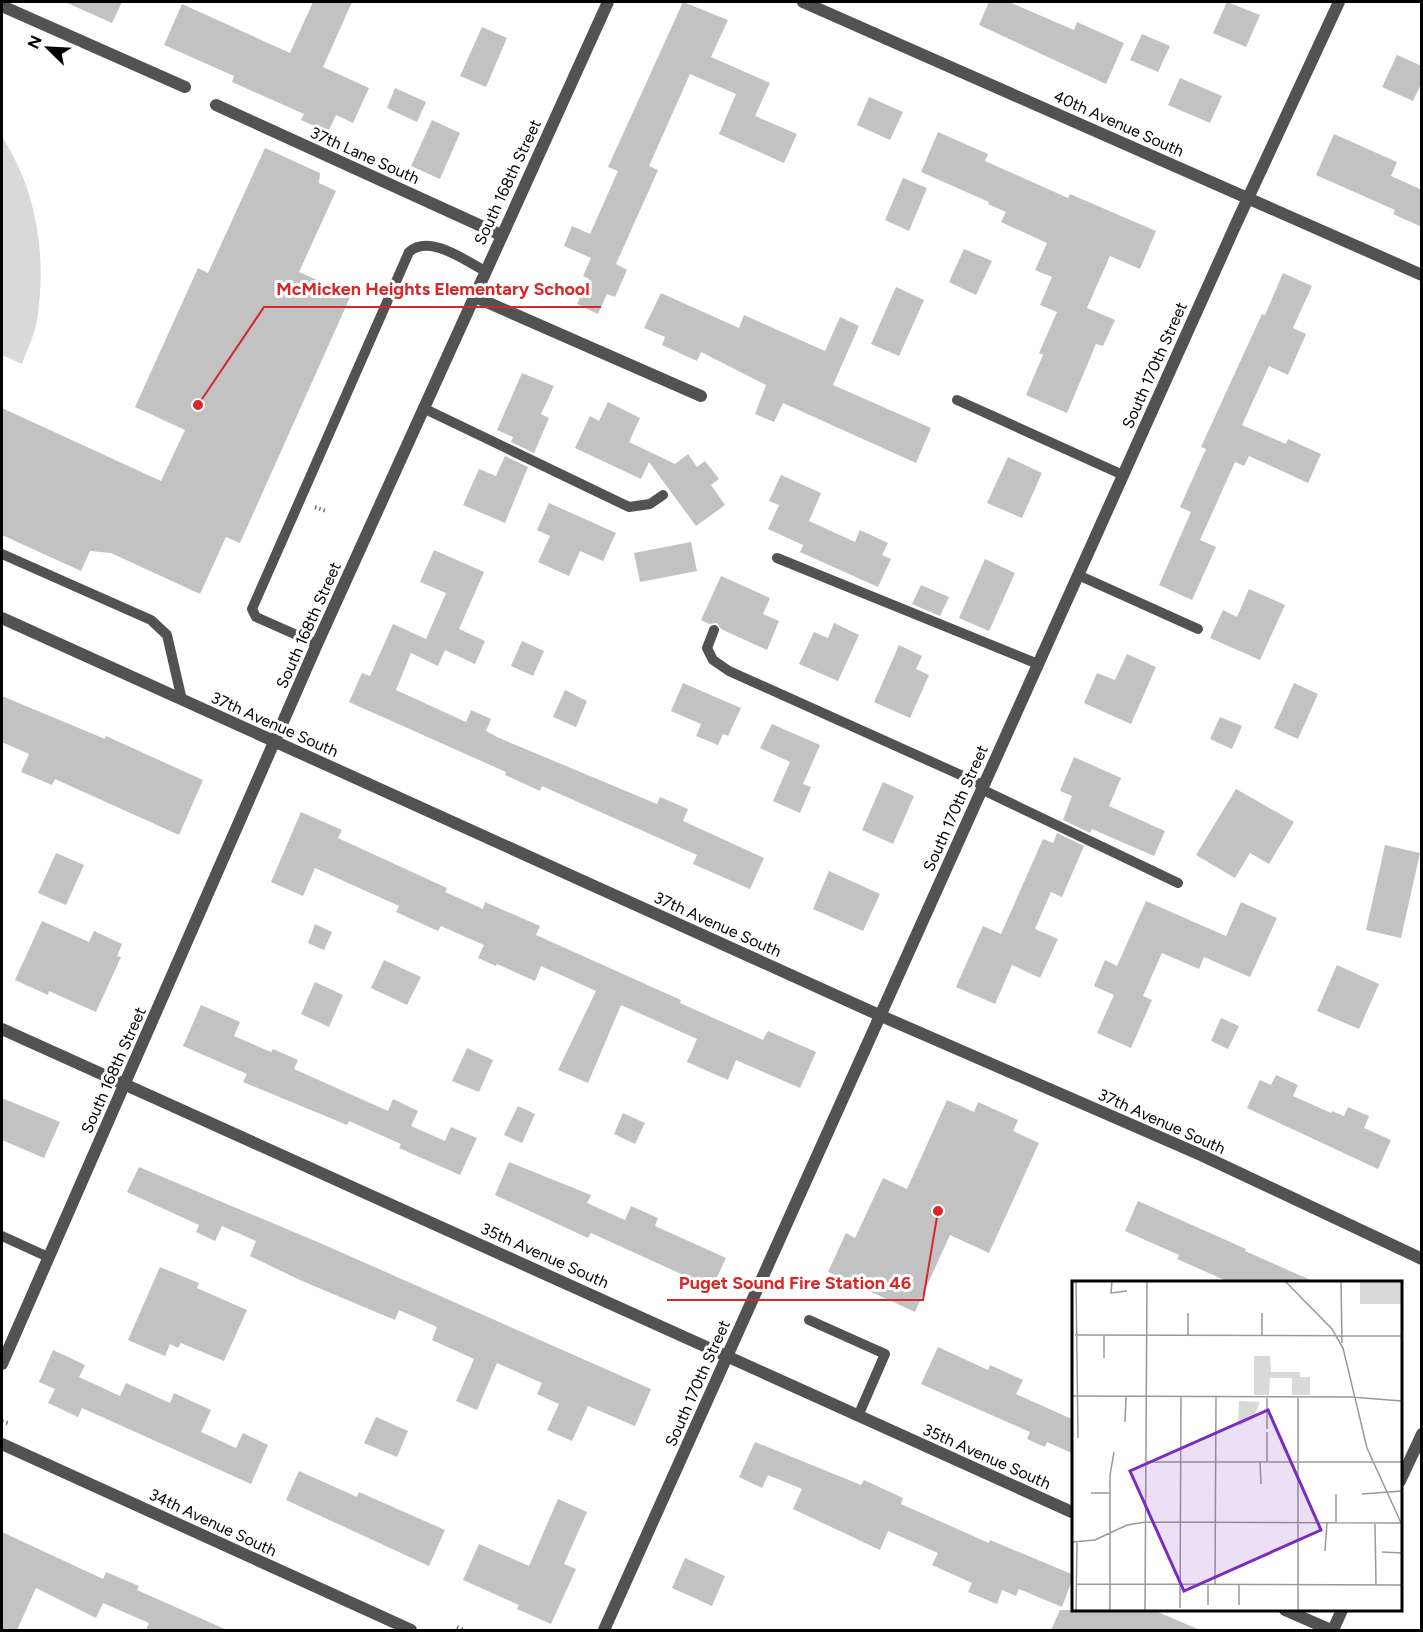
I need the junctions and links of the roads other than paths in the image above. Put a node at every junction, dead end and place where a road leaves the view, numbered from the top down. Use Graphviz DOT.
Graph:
graph roads {
  1 [pos="608,2"];
  2 [pos="803,2"];
  3 [pos="1338,2"];
  4 [pos="2,6"];
  5 [pos="185,87"];
  6 [pos="216,105"];
  7 [pos="1248,198"];
  8 [pos="501,235"];
  9 [pos="485,271"];
  10 [pos="1422,275"];
  11 [pos="473,296"];
  12 [pos="701,396"];
  13 [pos="957,400"];
  14 [pos="423,408"];
  15 [pos="1123,475"];
  16 [pos="663,495"];
  17 [pos="2,554"];
  18 [pos="777,558"];
  19 [pos="1078,575"];
  20 [pos="2,618"];
  21 [pos="1198,629"];
  22 [pos="714,630"];
  23 [pos="317,644"];
  24 [pos="1038,664"];
  25 [pos="182,700"];
  26 [pos="274,741"];
  27 [pos="982,787"];
  28 [pos="1178,882"];
  29 [pos="879,1015"];
  30 [pos="2,1029"];
  31 [pos="125,1083"];
  32 [pos="2,1236"];
  33 [pos="48,1257"];
  34 [pos="1422,1259"];
  35 [pos="809,1320"];
  36 [pos="728,1356"];
  37 [pos="2,1364"];
  38 [pos="858,1416"];
  39 [pos="1422,1434"];
  40 [pos="2,1444"];
  41 [pos="1402,1479"];
  42 [pos="1072,1513"];
  43 [pos="1287,1611"];
  44 [pos="1342,1611"];
  45 [pos="411,1630"];
  46 [pos="604,1630"];
  47 [pos="1332,1630"];
  1 -- 8 [label="street, South 168th Street"];
  2 -- 7 [label="street, 40th Avenue South"];
  3 -- 7 [label="street, South 170th Street"];
  4 -- 5 [label="street"];
  6 -- 8 [label="street, 37th Lane South"];
  7 -- 10 [label="street, 40th Avenue South"];
  7 -- 15 [label="street, South 170th Street"];
  8 -- 9 [label="street, South 168th Street"];
  9 -- 11 [label="street, South 168th Street"];
  9 -- 23 [label="lane"];
  11 -- 12 [label="street"];
  11 -- 14 [label="street, South 168th Street"];
  13 -- 15 [label="lane"];
  14 -- 16 [label="lane"];
  14 -- 23 [label="street, South 168th Street"];
  15 -- 19 [label="street, South 170th Street"];
  17 -- 25 [label="lane"];
  18 -- 24 [label="lane"];
  19 -- 21 [label="lane"];
  19 -- 24 [label="street, South 170th Street"];
  20 -- 25 [label="street, 37th Avenue South"];
  22 -- 27 [label="lane"];
  23 -- 26 [label="street, South 168th Street"];
  24 -- 27 [label="street, South 170th Street"];
  25 -- 26 [label="street, 37th Avenue South"];
  26 -- 29 [label="street, 37th Avenue South"];
  26 -- 31 [label="street, South 168th Street"];
  27 -- 28 [label="lane"];
  27 -- 29 [label="street, South 170th Street"];
  29 -- 34 [label="street, 37th Avenue South"];
  29 -- 36 [label="street, South 170th Street"];
  30 -- 31 [label="street, 35th Avenue South"];
  31 -- 33 [label="street, South 168th Street"];
  31 -- 36 [label="street, 35th Avenue South"];
  32 -- 33 [label="lane"];
  33 -- 37 [label="street, South 168th Street"];
  35 -- 38 [label="lane"];
  36 -- 38 [label="street, 35th Avenue South"];
  36 -- 46 [label="street, South 170th Street"];
  38 -- 42 [label="street, 35th Avenue South"];
  39 -- 41 [label="street"];
  40 -- 45 [label="street, 34th Avenue South"];
  43 -- 47 [label="street"];
  44 -- 47 [label="street"];
}
